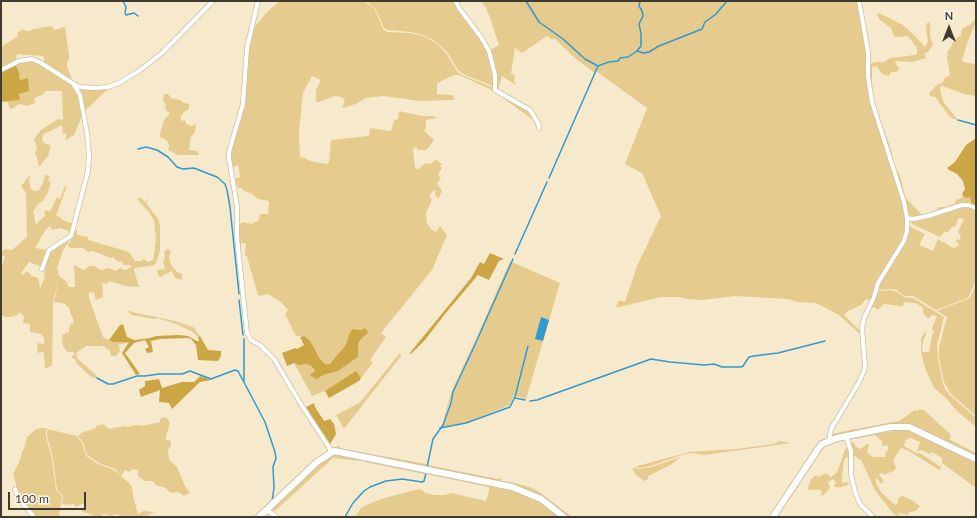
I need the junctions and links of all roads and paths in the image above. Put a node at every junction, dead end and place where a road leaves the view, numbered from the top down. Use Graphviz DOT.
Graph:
graph roads {
  1 [pos="213,1"];
  2 [pos="258,1"];
  3 [pos="456,1"];
  4 [pos="859,1"];
  5 [pos="1,70"];
  6 [pos="74,84"];
  7 [pos="539,128"];
  8 [pos="976,208"];
  9 [pos="907,218"];
  10 [pos="42,269"];
  11 [pos="846,436"];
  12 [pos="829,441"];
  13 [pos="331,452"];
  14 [pos="976,459"];
  15 [pos="15,489"];
  16 [pos="266,510"];
  17 [pos="34,517"];
  18 [pos="259,517"];
  19 [pos="277,517"];
  20 [pos="564,517"];
  21 [pos="773,517"];
  22 [pos="873,517"];
  1 -- 6 [label="street"];
  2 -- 13 [label="street"];
  3 -- 7 [label="street"];
  4 -- 9 [label="street"];
  5 -- 6 [label="street"];
  6 -- 10 [label="street"];
  8 -- 9 [label="street"];
  9 -- 12 [label="street"];
  11 -- 12 [label="main road"];
  11 -- 14 [label="main road"];
  11 -- 22 [label="street"];
  12 -- 21 [label="main road"];
  13 -- 16 [label="main road"];
  13 -- 20 [label="main road"];
  15 -- 17 [label="street"];
  16 -- 18 [label="main road"];
  16 -- 19 [label="street"];
}
